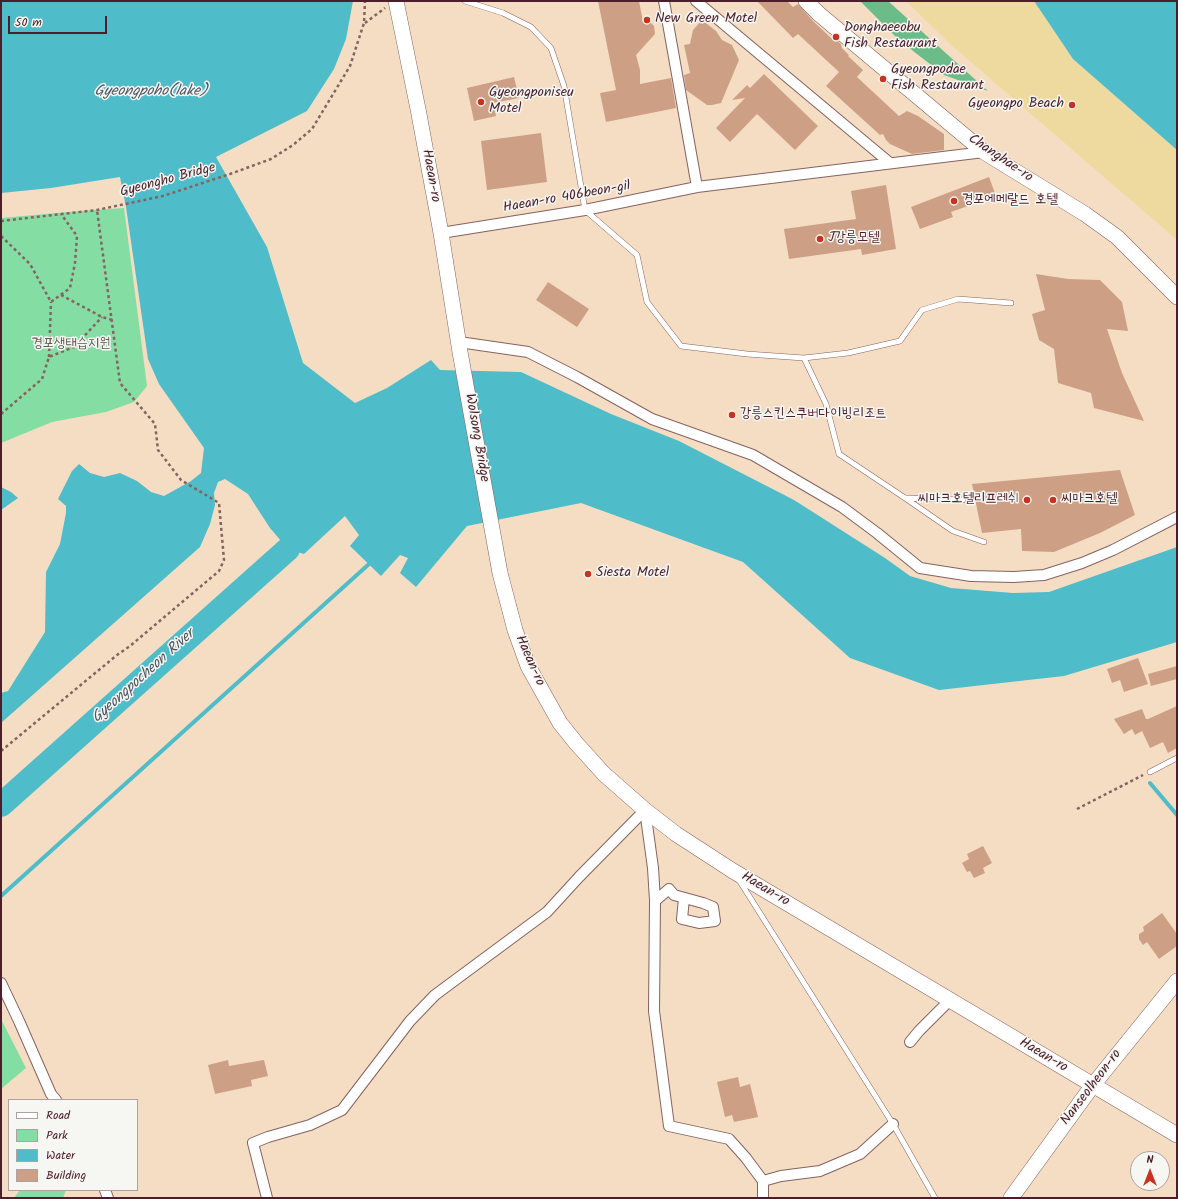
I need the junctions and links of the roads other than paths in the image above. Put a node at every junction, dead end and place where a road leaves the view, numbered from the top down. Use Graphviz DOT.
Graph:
graph roads {
  1 [pos="465,1"];
  2 [pos="664,1"];
  3 [pos="696,1"];
  4 [pos="806,1"];
  5 [pos="392,3"];
  6 [pos="984,152"];
  7 [pos="890,163"];
  8 [pos="697,187"];
  9 [pos="585,210"];
  10 [pos="441,233"];
  11 [pos="1177,297"];
  12 [pos="1011,303"];
  13 [pos="460,347"];
  14 [pos="804,358"];
  15 [pos="905,498"];
  16 [pos="963,500"];
  17 [pos="1177,517"];
  18 [pos="491,524"];
  19 [pos="984,542"];
  20 [pos="1177,758"];
  21 [pos="1150,772"];
  22 [pos="645,810"];
  23 [pos="733,871"];
  24 [pos="684,898"];
  25 [pos="654,901"];
  26 [pos="1177,981"];
  27 [pos="1,983"];
  28 [pos="950,1000"];
  29 [pos="910,1042"];
  30 [pos="1093,1085"];
  31 [pos="55,1099"];
  32 [pos="893,1124"];
  33 [pos="1177,1135"];
  34 [pos="763,1181"];
  35 [pos="267,1198"];
  36 [pos="763,1198"];
  37 [pos="935,1198"];
  38 [pos="1011,1198"];
  1 -- 9 [label="lane"];
  2 -- 8 [label="street"];
  3 -- 7 [label="street"];
  4 -- 6 [label="street, Changhae-ro"];
  5 -- 10 [label="street, Haean-ro"];
  6 -- 7 [label="street, Haean-ro 406beon-gil"];
  6 -- 11 [label="street, Changhae-ro"];
  7 -- 8 [label="street, Haean-ro 406beon-gil"];
  8 -- 9 [label="street, Haean-ro 406beon-gil"];
  9 -- 10 [label="street, Haean-ro 406beon-gil"];
  9 -- 14 [label="lane"];
  10 -- 13 [label="street, Haean-ro"];
  12 -- 14 [label="lane"];
  13 -- 17 [label="street"];
  13 -- 18 [label="street, Wolsong Bridge"];
  14 -- 15 [label="lane"];
  15 -- 16 [label="lane"];
  15 -- 19 [label="lane"];
  18 -- 22 [label="street, Haean-ro"];
  20 -- 21 [label="lane"];
  22 -- 23 [label="street, Haean-ro"];
  22 -- 25 [label="street"];
  22 -- 35 [label="street"];
  23 -- 28 [label="street, Haean-ro"];
  23 -- 32 [label="lane"];
  24 -- 25 [label="street"];
  25 -- 34 [label="street"];
  26 -- 30 [label="street, Nanseolheon-ro"];
  27 -- 31 [label="street"];
  28 -- 29 [label="street"];
  28 -- 30 [label="street, Haean-ro"];
  30 -- 33 [label="street, Haean-ro"];
  30 -- 38 [label="street, Nanseolheon-ro"];
  32 -- 34 [label="street"];
  32 -- 37 [label="lane"];
  34 -- 36 [label="street"];
}
